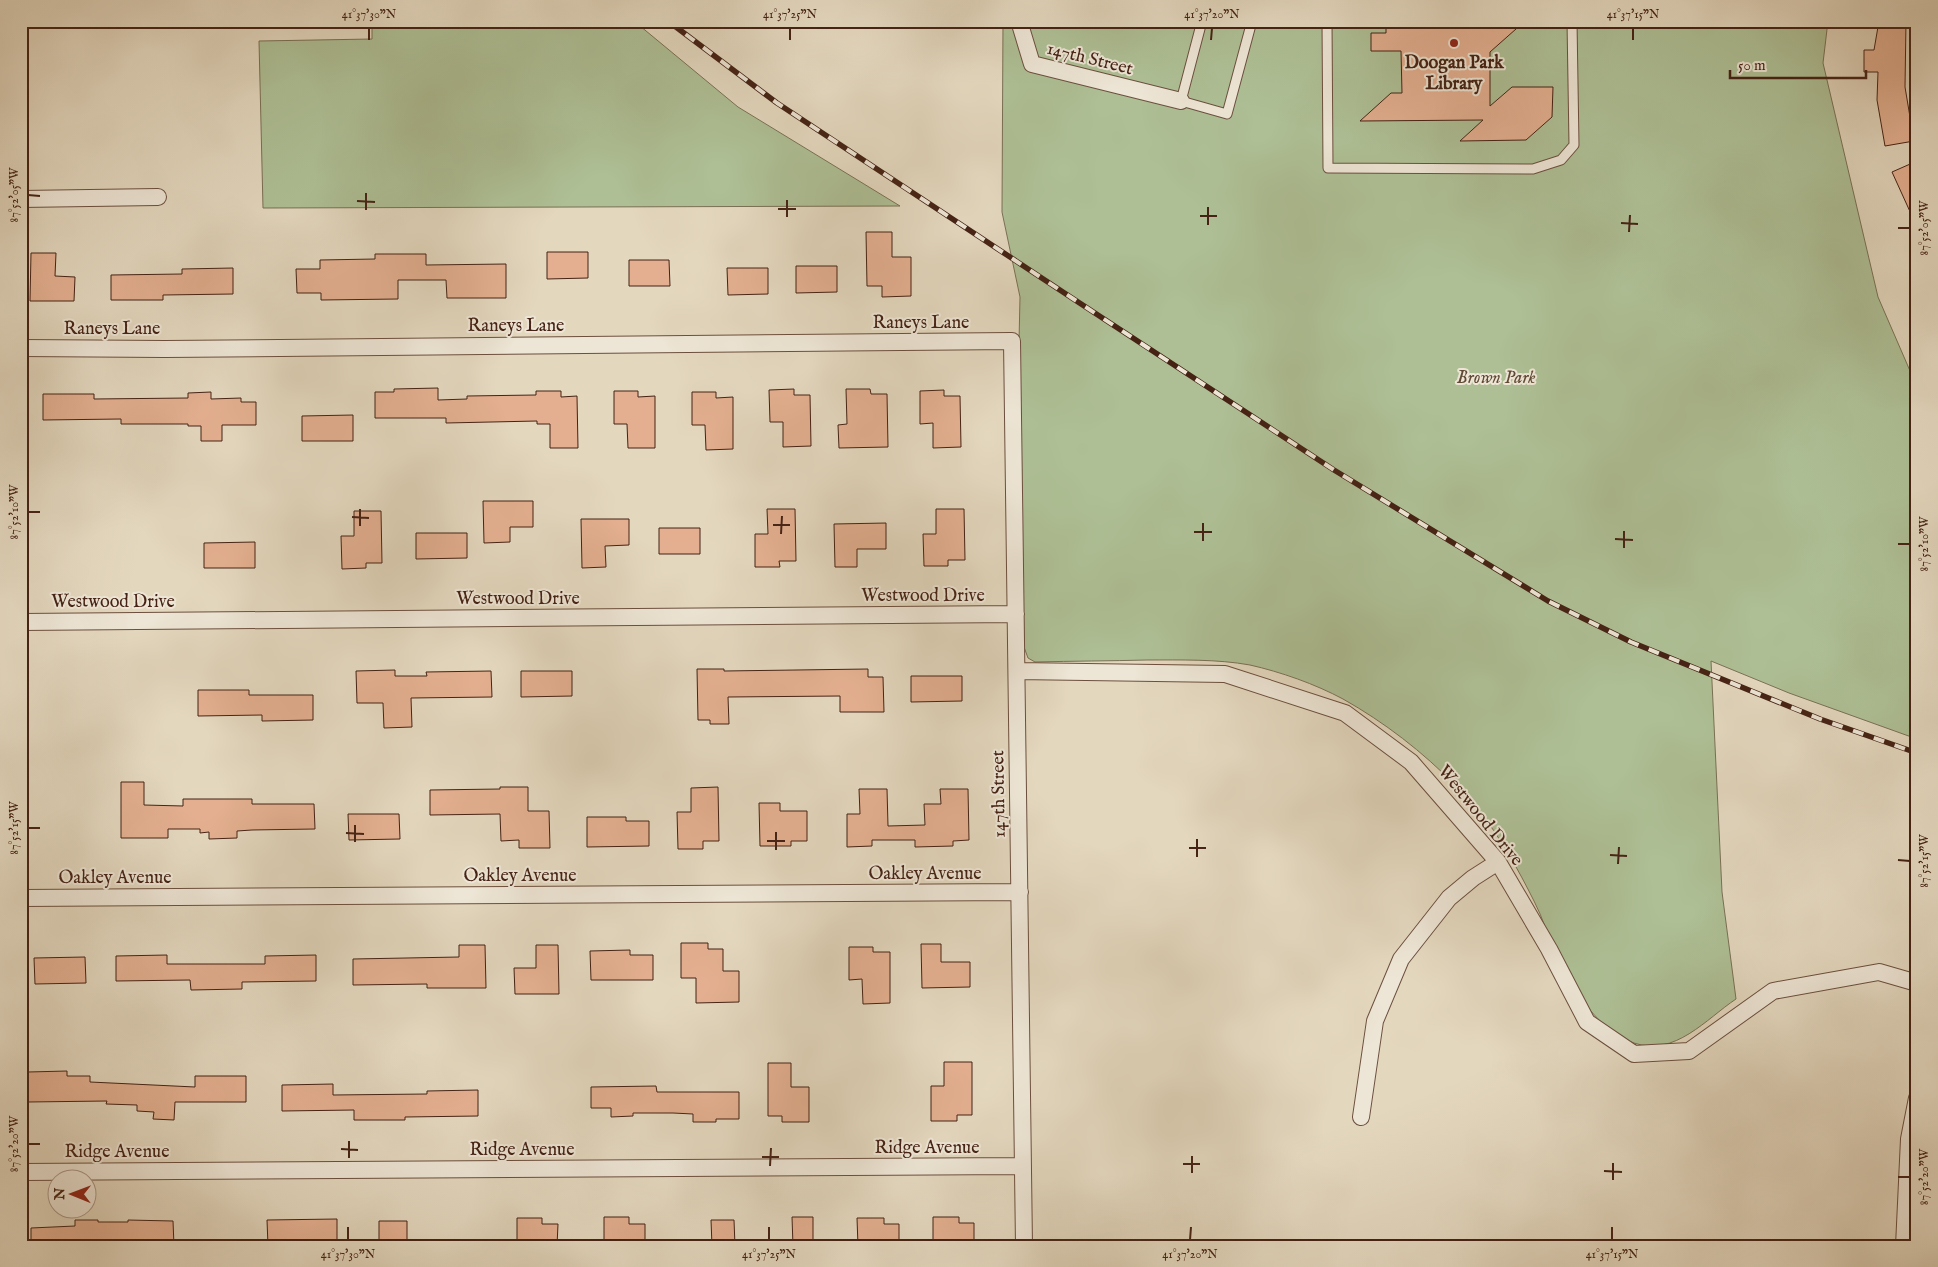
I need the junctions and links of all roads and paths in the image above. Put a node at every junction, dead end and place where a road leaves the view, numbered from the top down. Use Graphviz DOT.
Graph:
graph roads {
  1 [pos="1019,21"];
  2 [pos="1202,21"];
  3 [pos="1252,21"];
  4 [pos="1327,21"];
  5 [pos="1572,21"];
  6 [pos="1181,101"];
  7 [pos="158,197"];
  8 [pos="21,199"];
  9 [pos="1012,341"];
  10 [pos="21,348"];
  11 [pos="1016,614"];
  12 [pos="21,622"];
  13 [pos="1017,671"];
  14 [pos="1498,862"];
  15 [pos="1020,892"];
  16 [pos="21,898"];
  17 [pos="1917,983"];
  18 [pos="1917,1098"];
  19 [pos="1361,1117"];
  20 [pos="1023,1166"];
  21 [pos="21,1172"];
  22 [pos="1024,1246"];
  23 [pos="1904,1246"];
  1 -- 6 [label="street, 147th Street"];
  2 -- 6 [label="lane"];
  3 -- 6 [label="lane"];
  4 -- 5 [label="lane"];
  7 -- 8 [label="street"];
  9 -- 10 [label="street, Raneys Lane"];
  9 -- 11 [label="street, 147th Street"];
  11 -- 12 [label="street, Westwood Drive"];
  11 -- 13 [label="street, 147th Street"];
  13 -- 14 [label="street, Westwood Drive"];
  13 -- 15 [label="street, 147th Street"];
  14 -- 17 [label="street, Westwood Drive"];
  14 -- 19 [label="street"];
  15 -- 16 [label="street, Oakley Avenue"];
  15 -- 20 [label="street, 147th Street"];
  18 -- 23 [label="street"];
  20 -- 21 [label="street, Ridge Avenue"];
  20 -- 22 [label="street, 147th Street"];
}
